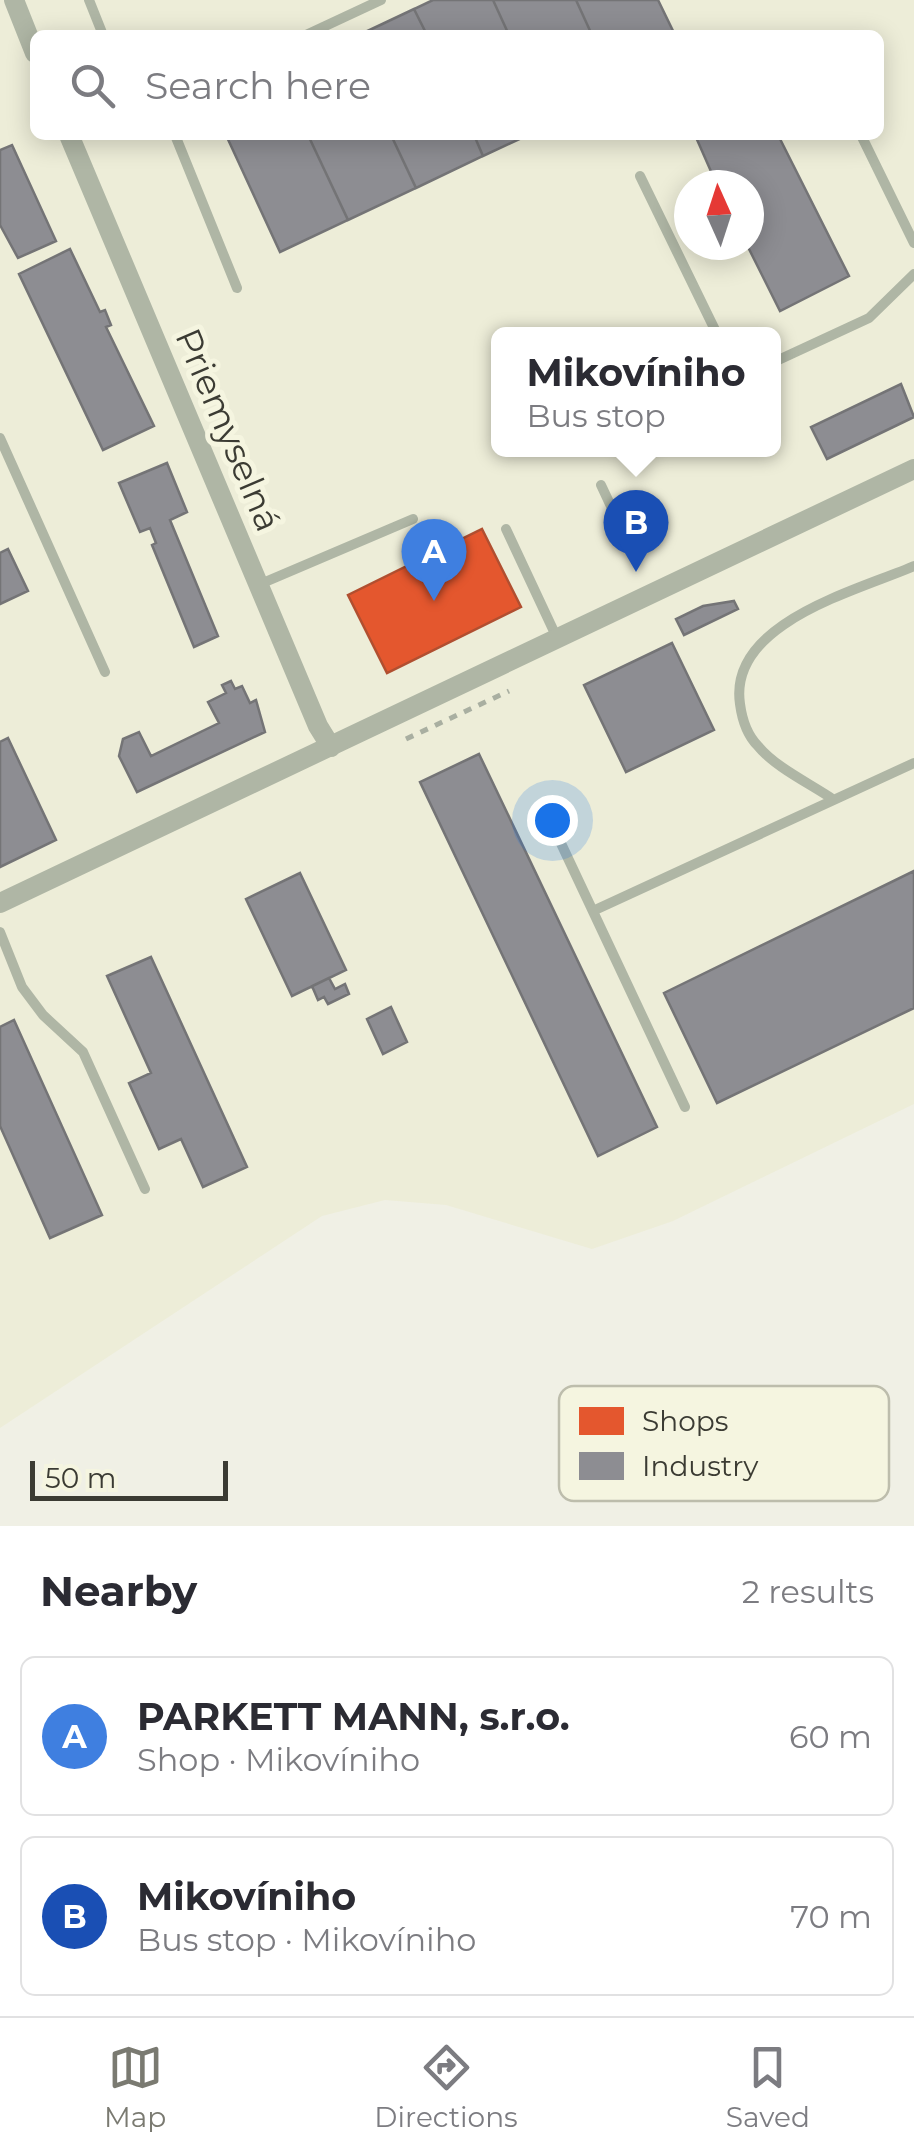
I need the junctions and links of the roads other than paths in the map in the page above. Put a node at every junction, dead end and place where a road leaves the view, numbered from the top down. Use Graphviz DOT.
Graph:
graph roads {
  1 [pos="14,0"];
  2 [pos="89,0"];
  3 [pos="381,0"];
  4 [pos="101,30"];
  5 [pos="317,30"];
  6 [pos="30,40"];
  7 [pos="71,140"];
  8 [pos="176,140"];
  9 [pos="864,140"];
  10 [pos="640,176"];
  11 [pos="914,244"];
  12 [pos="914,274"];
  13 [pos="238,288"];
  14 [pos="714,327"];
  15 [pos="781,359"];
  16 [pos="0,438"];
  17 [pos="914,469"];
  18 [pos="601,485"];
  19 [pos="413,518"];
  20 [pos="506,529"];
  21 [pos="624,534"];
  22 [pos="914,566"];
  23 [pos="258,585"];
  24 [pos="558,639"];
  25 [pos="106,672"];
  26 [pos="331,748"];
  27 [pos="914,763"];
  28 [pos="834,800"];
  29 [pos="542,803"];
  30 [pos="0,903"];
  31 [pos="595,910"];
  32 [pos="0,932"];
  33 [pos="685,1107"];
  34 [pos="145,1188"];
  1 -- 6 [label="street"];
  2 -- 4 [label="lane"];
  3 -- 5 [label="lane"];
  7 -- 23 [label="street, Priemyselná"];
  8 -- 13 [label="lane"];
  9 -- 11 [label="lane"];
  10 -- 14 [label="lane"];
  12 -- 15 [label="lane"];
  16 -- 25 [label="lane"];
  17 -- 24 [label="street"];
  18 -- 21 [label="lane"];
  19 -- 23 [label="lane"];
  20 -- 24 [label="lane"];
  22 -- 28 [label="lane"];
  23 -- 26 [label="street, Priemyselná"];
  24 -- 26 [label="street"];
  26 -- 30 [label="street"];
  27 -- 28 [label="lane"];
  28 -- 31 [label="lane"];
  29 -- 31 [label="lane"];
  31 -- 33 [label="lane"];
  32 -- 34 [label="lane"];
}
